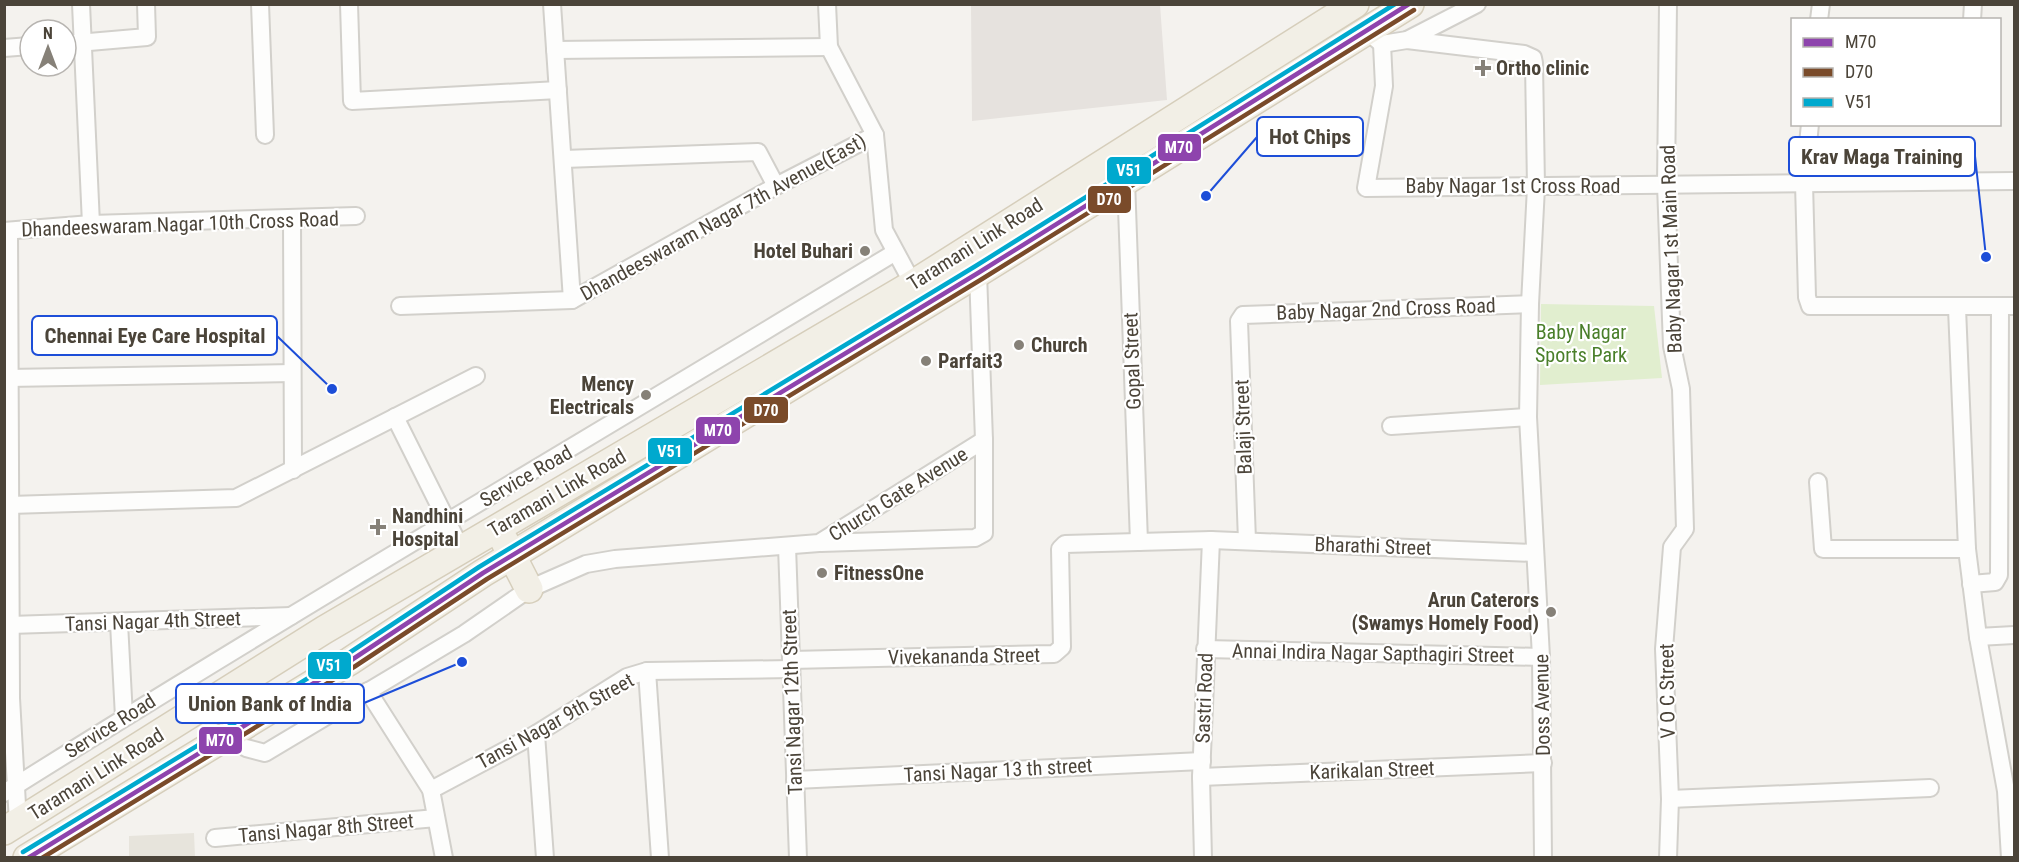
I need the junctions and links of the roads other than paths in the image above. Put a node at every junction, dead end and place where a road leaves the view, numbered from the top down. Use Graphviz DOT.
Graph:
graph roads {
  1 [pos="81,4"];
  2 [pos="146,4"];
  3 [pos="260,4"];
  4 [pos="349,4"];
  5 [pos="552,4"];
  6 [pos="827,4"];
  7 [pos="1355,4"];
  8 [pos="1410,4"];
  9 [pos="1476,4"];
  10 [pos="1668,4"];
  11 [pos="78,21"];
  12 [pos="1374,37"];
  13 [pos="1407,40"];
  14 [pos="78,43"];
  15 [pos="828,47"];
  16 [pos="555,50"];
  17 [pos="77,78"];
  18 [pos="558,90"];
  19 [pos="1810,126"];
  20 [pos="265,135"];
  21 [pos="874,135"];
  22 [pos="564,159"];
  23 [pos="1126,180"];
  24 [pos="2014,181"];
  25 [pos="1804,183"];
  26 [pos="1665,185"];
  27 [pos="776,186"];
  28 [pos="1536,187"];
  29 [pos="356,216"];
  30 [pos="292,218"];
  31 [pos="91,224"];
  32 [pos="7,231"];
  33 [pos="894,252"];
  34 [pos="978,273"];
  35 [pos="913,284"];
  36 [pos="572,300"];
  37 [pos="1530,304"];
  38 [pos="400,306"];
  39 [pos="2007,306"];
  40 [pos="1957,308"];
  41 [pos="1243,315"];
  42 [pos="292,373"];
  43 [pos="476,376"];
  44 [pos="8,378"];
  45 [pos="395,417"];
  46 [pos="1528,417"];
  47 [pos="1391,426"];
  48 [pos="984,440"];
  49 [pos="293,470"];
  50 [pos="1818,482"];
  51 [pos="10,505"];
  52 [pos="449,521"];
  53 [pos="498,528"];
  54 [pos="1685,529"];
  55 [pos="1211,540"];
  56 [pos="1247,541"];
  57 [pos="1138,542"];
  58 [pos="819,543"];
  59 [pos="787,546"];
  60 [pos="461,549"];
  61 [pos="1967,549"];
  62 [pos="1536,553"];
  63 [pos="513,556"];
  64 [pos="355,579"];
  65 [pos="1971,584"];
  66 [pos="529,589"];
  67 [pos="448,596"];
  68 [pos="378,607"];
  69 [pos="295,616"];
  70 [pos="119,623"];
  71 [pos="10,625"];
  72 [pos="2014,635"];
  73 [pos="1978,637"];
  74 [pos="1205,649"];
  75 [pos="1541,657"];
  76 [pos="791,664"];
  77 [pos="647,671"];
  78 [pos="368,691"];
  79 [pos="124,717"];
  80 [pos="536,734"];
  81 [pos="246,748"];
  82 [pos="1543,763"];
  83 [pos="1201,769"];
  84 [pos="795,780"];
  85 [pos="1930,788"];
  86 [pos="10,789"];
  87 [pos="431,790"];
  88 [pos="2010,790"];
  89 [pos="1670,799"];
  90 [pos="436,818"];
  91 [pos="11,827"];
  92 [pos="215,838"];
  93 [pos="4,849"];
  94 [pos="27,858"];
  95 [pos="444,858"];
  96 [pos="545,858"];
  97 [pos="660,858"];
  98 [pos="798,858"];
  99 [pos="1203,858"];
  100 [pos="1543,858"];
  101 [pos="1668,858"];
  102 [pos="2010,858"];
  1 -- 11 [label="street"];
  2 -- 14 [label="street"];
  3 -- 20 [label="street"];
  4 -- 18 [label="street"];
  5 -- 16 [label="street"];
  6 -- 15 [label="street"];
  7 -- 35 [label="main road, Taramani Link Road"];
  8 -- 12 [label="main road, Taramani Link Road"];
  9 -- 13 [label="street"];
  10 -- 26 [label="street, Baby Nagar 1st Main Road"];
  12 -- 13 [label="street"];
  12 -- 23 [label="main road, Taramani Link Road"];
  12 -- 28 [label="street, Baby Nagar 1st Cross Road"];
  13 -- 28 [label="street, Doss Avenue"];
  15 -- 16 [label="street"];
  15 -- 21 [label="street"];
  16 -- 18 [label="street"];
  17 -- 31 [label="street"];
  18 -- 22 [label="street"];
  19 -- 25 [label="street"];
  21 -- 27 [label="street, Dhandeeswaram Nagar 7th Avenue(East)"];
  21 -- 33 [label="street"];
  22 -- 27 [label="street"];
  22 -- 36 [label="street"];
  23 -- 34 [label="main road, Taramani Link Road"];
  23 -- 57 [label="street, Gopal Street"];
  24 -- 25 [label="street, Baby Nagar 1st Cross Road"];
  25 -- 26 [label="street, Baby Nagar 1st Cross Road"];
  25 -- 40 [label="street"];
  26 -- 28 [label="street, Baby Nagar 1st Cross Road"];
  26 -- 54 [label="street, Baby Nagar 1st Main Road"];
  27 -- 36 [label="street, Dhandeeswaram Nagar 7th Avenue(East)"];
  28 -- 37 [label="street, Doss Avenue"];
  29 -- 30 [label="street, Dhandeeswaram Nagar 10th Cross Road"];
  30 -- 31 [label="street, Dhandeeswaram Nagar 10th Cross Road"];
  30 -- 42 [label="street"];
  31 -- 32 [label="street, Dhandeeswaram Nagar 10th Cross Road"];
  32 -- 44 [label="street"];
  33 -- 35 [label="street"];
  33 -- 52 [label="street, Service Road"];
  34 -- 48 [label="street, Church Gate Avenue"];
  34 -- 63 [label="main road, Taramani Link Road"];
  35 -- 53 [label="main road, Taramani Link Road"];
  36 -- 38 [label="street"];
  37 -- 41 [label="street, Baby Nagar 2nd Cross Road"];
  37 -- 46 [label="street, Doss Avenue"];
  39 -- 40 [label="street"];
  39 -- 65 [label="street"];
  40 -- 61 [label="street"];
  41 -- 56 [label="street, Balaji Street"];
  42 -- 44 [label="street"];
  42 -- 49 [label="street"];
  43 -- 45 [label="street"];
  44 -- 51 [label="street"];
  45 -- 49 [label="street"];
  45 -- 52 [label="street"];
  46 -- 47 [label="street"];
  46 -- 62 [label="street, Doss Avenue"];
  48 -- 58 [label="street, Church Gate Avenue"];
  48 -- 58 [label="street"];
  49 -- 51 [label="street"];
  50 -- 61 [label="street"];
  51 -- 71 [label="street"];
  52 -- 60 [label="street"];
  52 -- 64 [label="street, Service Road"];
  53 -- 60 [label="main road, Taramani Link Road"];
  53 -- 63 [label="main road"];
  54 -- 89 [label="street, V O C Street"];
  55 -- 56 [label="street, Bharathi Street"];
  55 -- 57 [label="street, Vivekananda Street"];
  55 -- 74 [label="street, Sastri Road"];
  56 -- 62 [label="street, Bharathi Street"];
  57 -- 76 [label="street, Vivekananda Street"];
  58 -- 59 [label="street, Church Gate Avenue"];
  59 -- 66 [label="street, Church Gate Avenue"];
  59 -- 76 [label="street, Tansi Nagar 12th Street"];
  60 -- 68 [label="main road, Taramani Link Road"];
  61 -- 65 [label="street"];
  62 -- 75 [label="street, Doss Avenue"];
  63 -- 66 [label="main road"];
  63 -- 67 [label="main road, Taramani Link Road"];
  64 -- 68 [label="street"];
  64 -- 69 [label="street, Service Road"];
  65 -- 73 [label="street"];
  66 -- 78 [label="street, Church Gate Avenue"];
  67 -- 68 [label="main road"];
  67 -- 94 [label="main road, Taramani Link Road"];
  68 -- 91 [label="main road, Taramani Link Road"];
  68 -- 93 [label="main road"];
  69 -- 70 [label="street, Tansi Nagar 4th Street"];
  69 -- 79 [label="street, Service Road"];
  70 -- 71 [label="street, Tansi Nagar 4th Street"];
  70 -- 79 [label="street"];
  71 -- 86 [label="street"];
  72 -- 73 [label="street"];
  73 -- 88 [label="street"];
  74 -- 75 [label="street, Annai Indira Nagar Sapthagiri Street"];
  74 -- 83 [label="street, Sastri Road"];
  75 -- 82 [label="street, Doss Avenue"];
  76 -- 77 [label="street, Tansi Nagar 9th Street"];
  76 -- 84 [label="street, Tansi Nagar 12th Street"];
  77 -- 80 [label="street, Tansi Nagar 9th Street"];
  77 -- 97 [label="street"];
  78 -- 81 [label="street, Church Gate Avenue"];
  78 -- 87 [label="street"];
  79 -- 86 [label="street, Service Road"];
  80 -- 87 [label="street, Tansi Nagar 9th Street"];
  80 -- 96 [label="street"];
  82 -- 83 [label="street, Karikalan Street"];
  82 -- 100 [label="street, Doss Avenue"];
  83 -- 84 [label="street, Tansi Nagar 13 th street"];
  83 -- 99 [label="street, Sastri Road"];
  84 -- 98 [label="street, Tansi Nagar 12th Street"];
  85 -- 89 [label="street"];
  86 -- 91 [label="street"];
  87 -- 90 [label="street"];
  88 -- 102 [label="street"];
  89 -- 101 [label="street, V O C Street"];
  90 -- 92 [label="street, Tansi Nagar 8th Street"];
  90 -- 95 [label="street"];
}
